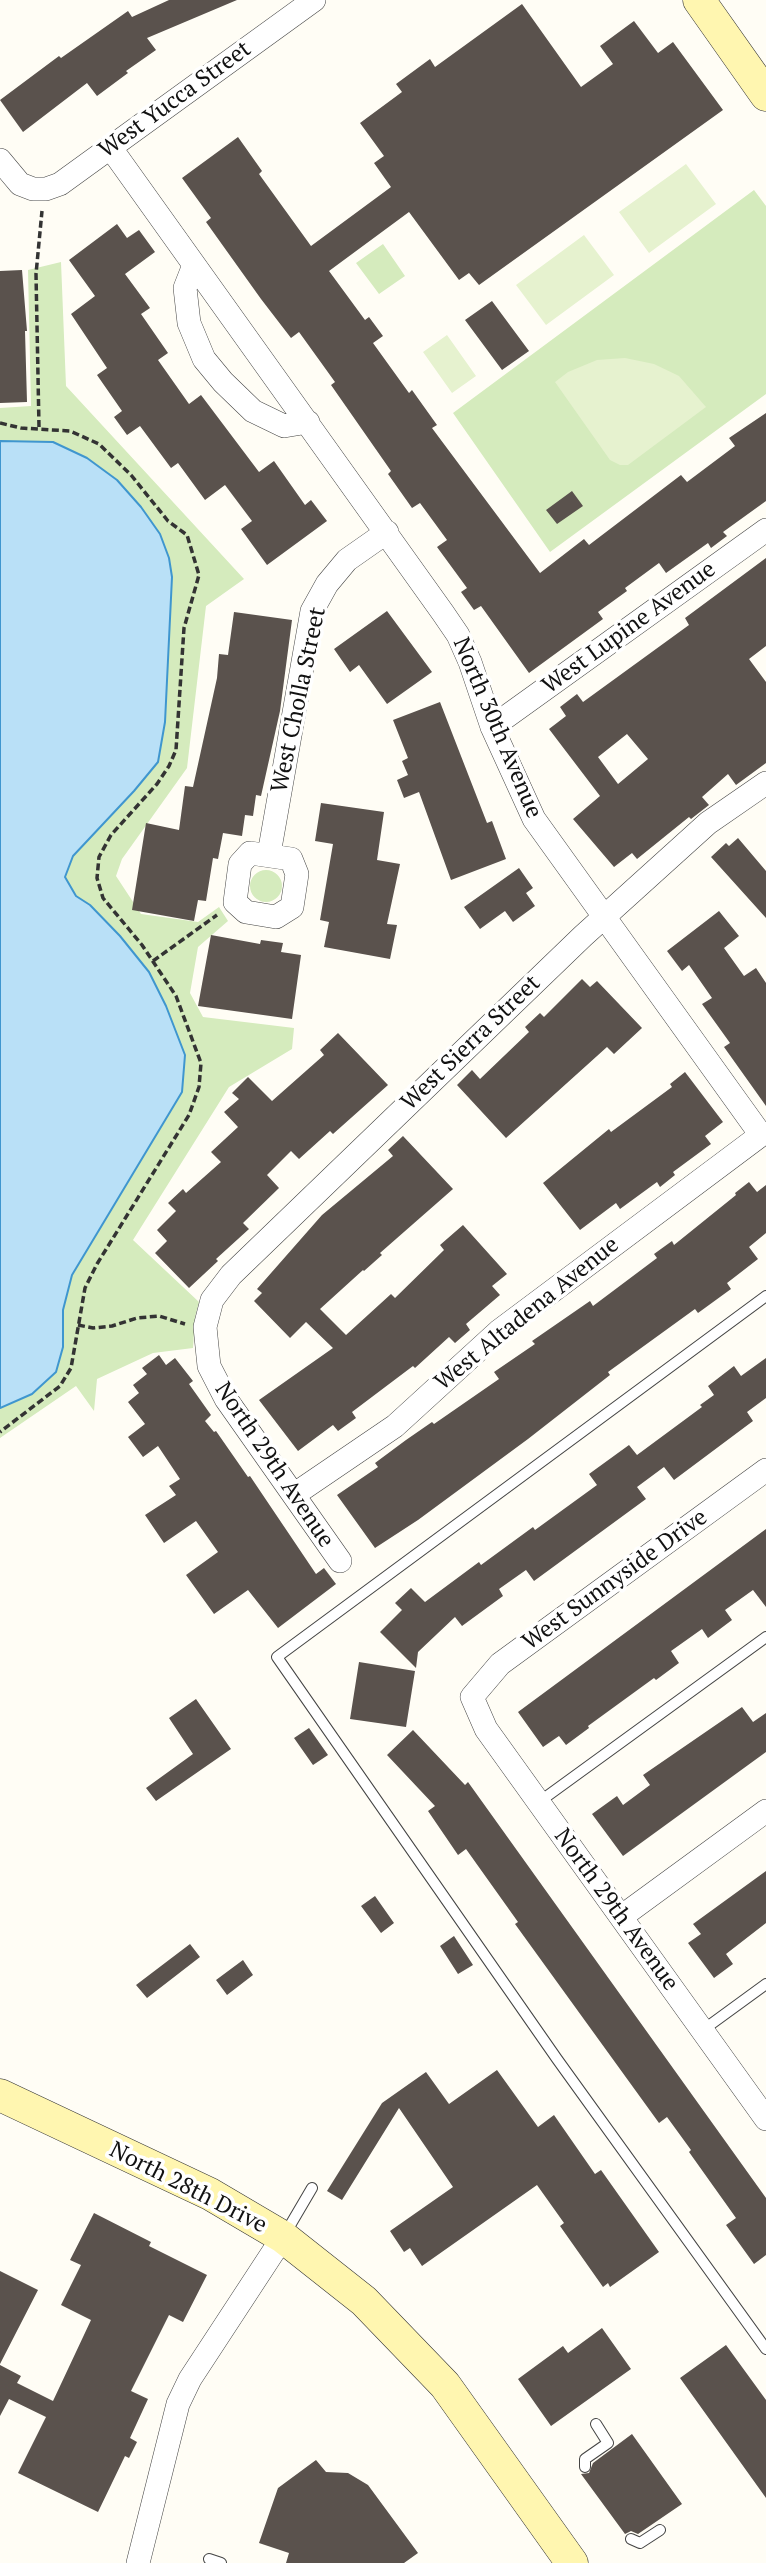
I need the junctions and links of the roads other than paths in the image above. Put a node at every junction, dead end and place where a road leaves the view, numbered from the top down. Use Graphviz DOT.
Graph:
graph roads {
  1 [pos="314,0"];
  2 [pos="699,0"];
  3 [pos="766,95"];
  4 [pos="110,147"];
  5 [pos="0,160"];
  6 [pos="194,265"];
  7 [pos="308,422"];
  8 [pos="766,530"];
  9 [pos="387,532"];
  10 [pos="492,727"];
  11 [pos="766,783"];
  12 [pos="269,855"];
  13 [pos="605,916"];
  14 [pos="761,1135"];
  15 [pos="766,1296"];
  16 [pos="205,1326"];
  17 [pos="766,1470"];
  18 [pos="295,1494"];
  19 [pos="340,1561"];
  20 [pos="766,1637"];
  21 [pos="472,1697"];
  22 [pos="539,1802"];
  23 [pos="766,1811"];
  24 [pos="621,1917"];
  25 [pos="766,1984"];
  26 [pos="703,2030"];
  27 [pos="0,2095"];
  28 [pos="766,2119"];
  29 [pos="312,2188"];
  30 [pos="283,2237"];
  31 [pos="766,2349"];
  32 [pos="596,2424"];
  33 [pos="585,2467"];
  34 [pos="660,2530"];
  35 [pos="631,2539"];
  36 [pos="209,2559"];
  37 [pos="138,2563"];
  38 [pos="221,2563"];
  39 [pos="572,2563"];
  1 -- 4 [label="street, West Yucca Street"];
  2 -- 3 [label="street"];
  4 -- 5 [label="street, West Yucca Street"];
  4 -- 6 [label="street, North 30th Avenue"];
  6 -- 7 [label="street, North 30th Avenue"];
  6 -- 7 [label="street"];
  7 -- 9 [label="street, North 30th Avenue"];
  8 -- 10 [label="street, West Lupine Avenue"];
  9 -- 10 [label="street, North 30th Avenue"];
  9 -- 12 [label="street, West Cholla Street"];
  10 -- 13 [label="street, North 30th Avenue"];
  11 -- 13 [label="street, West Sierra Street"];
  12 -- 12 [label="street"];
  13 -- 14 [label="street, North 30th Avenue"];
  13 -- 16 [label="street, West Sierra Street"];
  14 -- 18 [label="street, West Altadena Avenue"];
  15 -- 31 [label="lane"];
  16 -- 18 [label="street, North 29th Avenue"];
  17 -- 21 [label="street, West Sunnyside Drive"];
  18 -- 19 [label="street, North 29th Avenue"];
  20 -- 22 [label="lane"];
  21 -- 22 [label="street, North 29th Avenue"];
  22 -- 24 [label="street, North 29th Avenue"];
  23 -- 24 [label="street"];
  24 -- 26 [label="street, North 29th Avenue"];
  25 -- 26 [label="lane"];
  26 -- 28 [label="street, North 29th Avenue"];
  27 -- 30 [label="street, North 28th Drive"];
  29 -- 30 [label="lane"];
  30 -- 37 [label="street"];
  30 -- 39 [label="street, North 28th Drive"];
  32 -- 33 [label="lane"];
  34 -- 35 [label="lane"];
  36 -- 38 [label="lane"];
}
